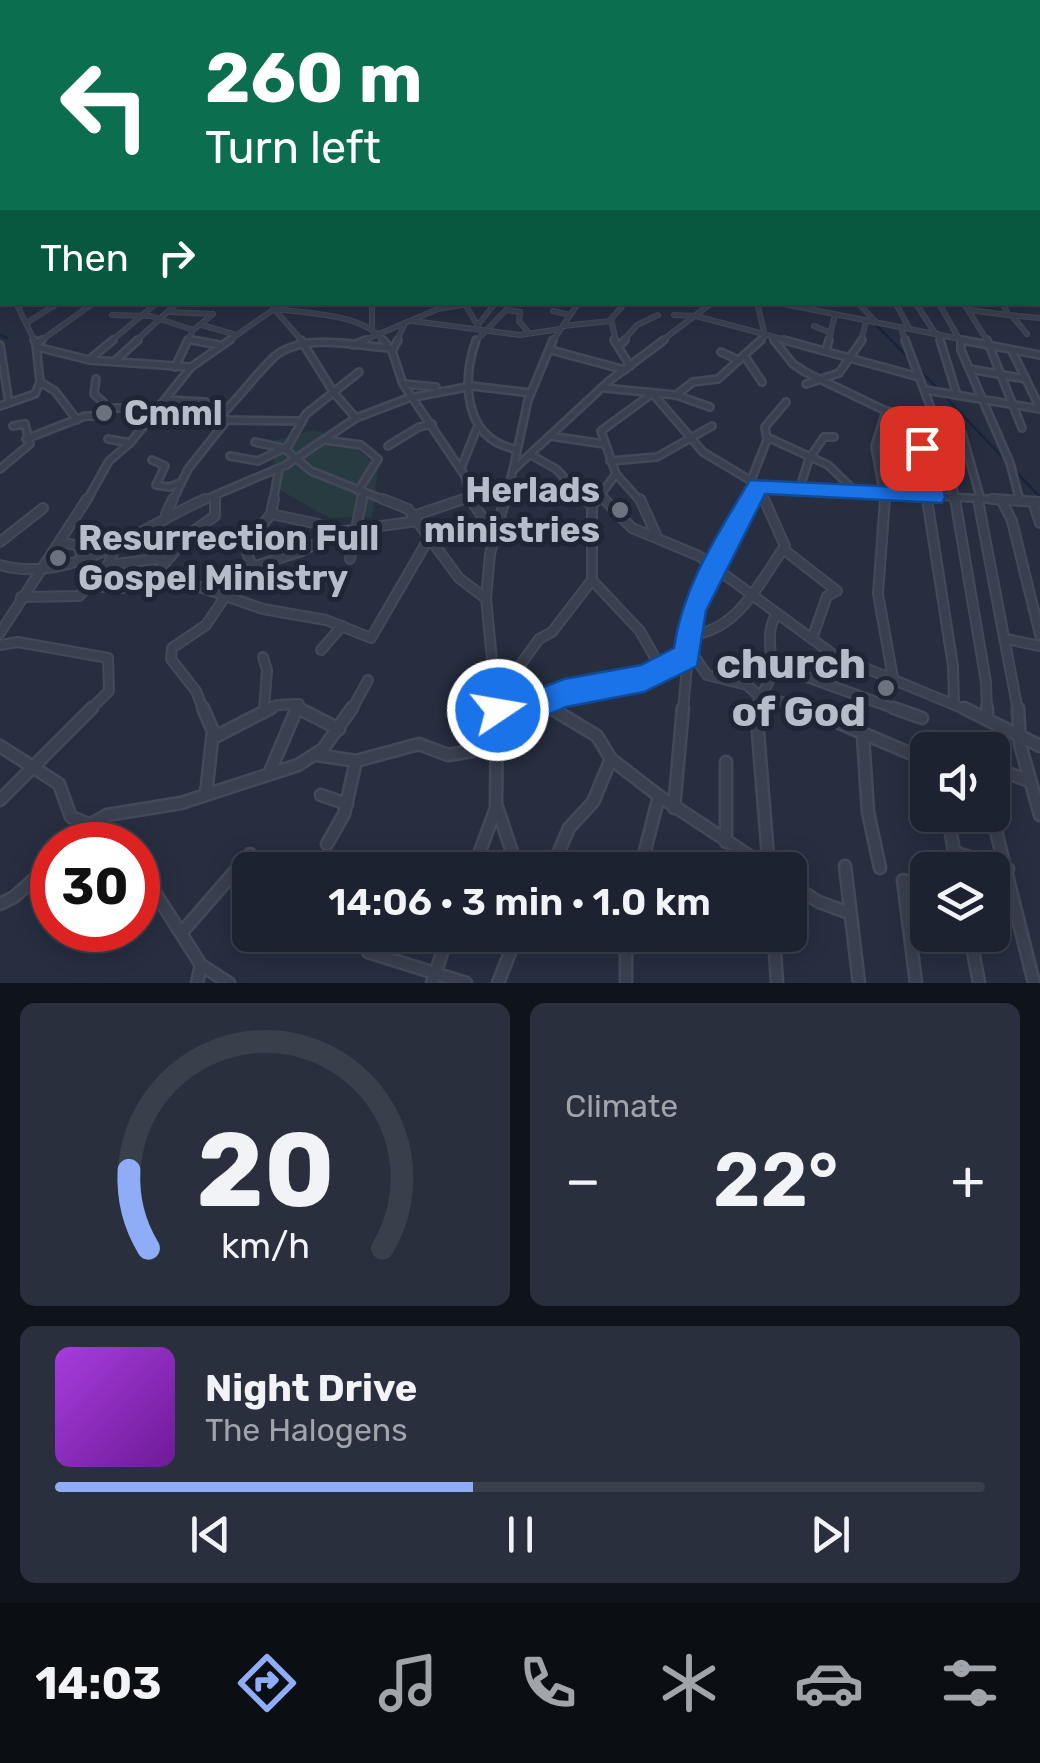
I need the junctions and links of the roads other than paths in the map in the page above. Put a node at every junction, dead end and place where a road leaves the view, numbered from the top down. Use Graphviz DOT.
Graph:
graph roads {
  1 [pos="22,305"];
  2 [pos="55,305"];
  3 [pos="91,305"];
  4 [pos="155,305"];
  5 [pos="175,305"];
  6 [pos="280,305"];
  7 [pos="372,305"];
  8 [pos="469,305"];
  9 [pos="494,305"];
  10 [pos="578,305"];
  11 [pos="624,305"];
  12 [pos="707,305"];
  13 [pos="758,305"];
  14 [pos="836,305"];
  15 [pos="860,305"];
  16 [pos="897,305"];
  17 [pos="917,305"];
  18 [pos="940,305"];
  19 [pos="965,305"];
  20 [pos="1003,305"];
  21 [pos="265,306"];
  22 [pos="442,306"];
  23 [pos="466,306"];
  24 [pos="808,306"];
  25 [pos="323,307"];
  26 [pos="275,309"];
  27 [pos="968,310"];
  28 [pos="554,311"];
  29 [pos="169,312"];
  30 [pos="112,315"];
  31 [pos="143,315"];
  32 [pos="264,315"];
  33 [pos="320,315"];
  34 [pos="570,315"];
  35 [pos="658,315"];
  36 [pos="674,315"];
  37 [pos="837,315"];
  38 [pos="1011,315"];
  39 [pos="696,316"];
  40 [pos="1040,318"];
  41 [pos="162,319"];
  42 [pos="414,321"];
  43 [pos="611,321"];
  44 [pos="866,321"];
  45 [pos="28,322"];
  46 [pos="877,323"];
  47 [pos="201,324"];
  48 [pos="404,326"];
  49 [pos="814,326"];
  50 [pos="372,327"];
  51 [pos="480,327"];
  52 [pos="560,328"];
  53 [pos="901,328"];
  54 [pos="910,329"];
  55 [pos="194,330"];
  56 [pos="529,332"];
  57 [pos="831,332"];
  58 [pos="235,334"];
  59 [pos="378,334"];
  60 [pos="937,334"];
  61 [pos="1027,334"];
  62 [pos="768,335"];
  63 [pos="189,339"];
  64 [pos="961,339"];
  65 [pos="986,344"];
  66 [pos="0,345"];
  67 [pos="220,345"];
  68 [pos="37,346"];
  69 [pos="352,346"];
  70 [pos="619,346"];
  71 [pos="304,347"];
  72 [pos="391,350"];
  73 [pos="551,350"];
  74 [pos="826,350"];
  75 [pos="1012,350"];
  76 [pos="721,352"];
  77 [pos="1037,354"];
  78 [pos="741,358"];
  79 [pos="849,358"];
  80 [pos="89,360"];
  81 [pos="116,360"];
  82 [pos="1040,365"];
  83 [pos="175,366"];
  84 [pos="191,368"];
  85 [pos="628,368"];
  86 [pos="969,369"];
  87 [pos="359,372"];
  88 [pos="1000,374"];
  89 [pos="920,377"];
  90 [pos="1026,378"];
  91 [pos="96,379"];
  92 [pos="40,382"];
  93 [pos="762,382"];
  94 [pos="826,383"];
  95 [pos="402,384"];
  96 [pos="806,384"];
  97 [pos="472,386"];
  98 [pos="439,387"];
  99 [pos="333,388"];
  100 [pos="602,388"];
  101 [pos="924,390"];
  102 [pos="531,393"];
  103 [pos="652,395"];
  104 [pos="676,395"];
  105 [pos="957,395"];
  106 [pos="413,397"];
  107 [pos="167,400"];
  108 [pos="982,400"];
  109 [pos="786,402"];
  110 [pos="9,403"];
  111 [pos="1014,405"];
  112 [pos="0,406"];
  113 [pos="710,407"];
  114 [pos="101,408"];
  115 [pos="159,408"];
  116 [pos="1040,410"];
  117 [pos="886,411"];
  118 [pos="224,418"];
  119 [pos="356,418"];
  120 [pos="920,419"];
  121 [pos="77,420"];
  122 [pos="298,421"];
  123 [pos="937,422"];
  124 [pos="432,424"];
  125 [pos="13,426"];
  126 [pos="712,426"];
  127 [pos="477,428"];
  128 [pos="1022,428"];
  129 [pos="550,436"];
  130 [pos="687,437"];
  131 [pos="767,437"];
  132 [pos="834,437"];
  133 [pos="26,439"];
  134 [pos="108,439"];
  135 [pos="967,439"];
  136 [pos="324,440"];
  137 [pos="255,442"];
  138 [pos="130,443"];
  139 [pos="604,444"];
  140 [pos="388,446"];
  141 [pos="284,448"];
  142 [pos="515,448"];
  143 [pos="530,455"];
  144 [pos="230,456"];
  145 [pos="810,458"];
  146 [pos="295,459"];
  147 [pos="152,460"];
  148 [pos="610,461"];
  149 [pos="279,468"];
  150 [pos="461,468"];
  151 [pos="0,469"];
  152 [pos="512,470"];
  153 [pos="616,474"];
  154 [pos="752,478"];
  155 [pos="180,482"];
  156 [pos="506,485"];
  157 [pos="758,487"];
  158 [pos="800,487"];
  159 [pos="361,492"];
  160 [pos="856,492"];
  161 [pos="886,494"];
  162 [pos="601,496"];
  163 [pos="215,497"];
  164 [pos="930,497"];
  165 [pos="955,499"];
  166 [pos="470,500"];
  167 [pos="979,500"];
  168 [pos="1001,500"];
  169 [pos="1020,501"];
  170 [pos="1036,502"];
  171 [pos="592,506"];
  172 [pos="43,508"];
  173 [pos="271,514"];
  174 [pos="164,516"];
  175 [pos="415,518"];
  176 [pos="1040,523"];
  177 [pos="318,524"];
  178 [pos="356,529"];
  179 [pos="494,534"];
  180 [pos="429,538"];
  181 [pos="657,538"];
  182 [pos="0,542"];
  183 [pos="61,542"];
  184 [pos="115,547"];
  185 [pos="784,548"];
  186 [pos="170,556"];
  187 [pos="350,559"];
  188 [pos="82,560"];
  189 [pos="0,565"];
  190 [pos="108,565"];
  191 [pos="252,566"];
  192 [pos="712,567"];
  193 [pos="39,569"];
  194 [pos="592,580"];
  195 [pos="148,582"];
  196 [pos="87,586"];
  197 [pos="228,594"];
  198 [pos="749,595"];
  199 [pos="21,598"];
  200 [pos="486,598"];
  201 [pos="776,615"];
  202 [pos="342,626"];
  203 [pos="0,633"];
  204 [pos="688,635"];
  205 [pos="1040,635"];
  206 [pos="812,638"];
  207 [pos="1006,638"];
  208 [pos="0,645"];
  209 [pos="1040,646"];
  210 [pos="322,650"];
  211 [pos="687,655"];
  212 [pos="264,657"];
  213 [pos="771,664"];
  214 [pos="662,670"];
  215 [pos="893,678"];
  216 [pos="368,680"];
  217 [pos="497,683"];
  218 [pos="758,695"];
  219 [pos="542,703"];
  220 [pos="954,704"];
  221 [pos="298,708"];
  222 [pos="264,710"];
  223 [pos="498,710"];
  224 [pos="922,718"];
  225 [pos="987,721"];
  226 [pos="339,729"];
  227 [pos="863,736"];
  228 [pos="1020,736"];
  229 [pos="213,738"];
  230 [pos="497,738"];
  231 [pos="0,746"];
  232 [pos="1040,746"];
  233 [pos="910,754"];
  234 [pos="316,755"];
  235 [pos="612,759"];
  236 [pos="356,761"];
  237 [pos="726,762"];
  238 [pos="34,768"];
  239 [pos="1010,774"];
  240 [pos="268,775"];
  241 [pos="1030,781"];
  242 [pos="206,794"];
  243 [pos="321,795"];
  244 [pos="659,796"];
  245 [pos="0,800"];
  246 [pos="347,804"];
  247 [pos="498,808"];
  248 [pos="674,808"];
  249 [pos="1040,815"];
  250 [pos="81,822"];
  251 [pos="97,822"];
  252 [pos="950,832"];
  253 [pos="726,842"];
  254 [pos="327,844"];
  255 [pos="480,852"];
  256 [pos="512,852"];
  257 [pos="559,852"];
  258 [pos="645,852"];
  259 [pos="741,852"];
  260 [pos="768,852"];
  261 [pos="953,852"];
  262 [pos="844,866"];
  263 [pos="880,868"];
  264 [pos="232,875"];
  265 [pos="1010,877"];
  266 [pos="910,882"];
  267 [pos="30,883"];
  268 [pos="807,895"];
  269 [pos="160,898"];
  270 [pos="0,904"];
  271 [pos="850,913"];
  272 [pos="184,931"];
  273 [pos="910,935"];
  274 [pos="368,952"];
  275 [pos="442,952"];
  276 [pos="511,952"];
  277 [pos="626,952"];
  278 [pos="775,952"];
  279 [pos="912,952"];
  280 [pos="973,952"];
  281 [pos="200,965"];
  282 [pos="434,978"];
  283 [pos="197,983"];
  284 [pos="229,983"];
  285 [pos="466,983"];
  286 [pos="498,983"];
  287 [pos="626,983"];
  288 [pos="776,983"];
  289 [pos="859,983"];
  290 [pos="916,983"];
  291 [pos="979,983"];
  292 [pos="1034,983"];
  1 -- 45 [label="street"];
  2 -- 45 [label="street"];
  3 -- 68 [label="street"];
  4 -- 31 [label="street"];
  5 -- 29 [label="street"];
  6 -- 26 [label="street"];
  7 -- 50 [label="street"];
  8 -- 23 [label="street"];
  9 -- 51 [label="street"];
  10 -- 34 [label="street"];
  11 -- 43 [label="street"];
  12 -- 39 [label="street"];
  13 -- 62 [label="street"];
  14 -- 37 [label="street"];
  15 -- 46 [label="street"];
  16 -- 54 [label="street"];
  17 -- 60 [label="street"];
  18 -- 64 [label="street"];
  19 -- 27 [label="street"];
  20 -- 38 [label="street"];
  21 -- 32 [label="street"];
  22 -- 23 [label="street"];
  22 -- 42 [label="street"];
  23 -- 51 [label="street"];
  24 -- 37 [label="street"];
  25 -- 33 [label="street"];
  26 -- 32 [label="street"];
  26 -- 33 [label="street"];
  26 -- 71 [label="street"];
  27 -- 38 [label="street"];
  27 -- 65 [label="street"];
  28 -- 34 [label="street"];
  29 -- 41 [label="street"];
  29 -- 47 [label="street"];
  30 -- 31 [label="street"];
  31 -- 41 [label="street"];
  31 -- 80 [label="street"];
  32 -- 58 [label="street"];
  33 -- 50 [label="street"];
  34 -- 52 [label="street"];
  35 -- 70 [label="street"];
  36 -- 39 [label="street"];
  37 -- 44 [label="street"];
  37 -- 57 [label="street"];
  38 -- 40 [label="street"];
  38 -- 61 [label="street"];
  39 -- 62 [label="street"];
  39 -- 85 [label="street"];
  41 -- 55 [label="street"];
  41 -- 81 [label="street"];
  42 -- 48 [label="street"];
  42 -- 51 [label="street"];
  43 -- 52 [label="street"];
  43 -- 70 [label="street"];
  44 -- 46 [label="street"];
  44 -- 79 [label="street"];
  45 -- 68 [label="street"];
  46 -- 53 [label="street"];
  47 -- 55 [label="street"];
  47 -- 58 [label="street"];
  48 -- 59 [label="street"];
  48 -- 72 [label="street"];
  49 -- 57 [label="street"];
  50 -- 59 [label="street"];
  51 -- 56 [label="street"];
  51 -- 56 [label="street"];
  51 -- 97 [label="street"];
  52 -- 56 [label="street"];
  52 -- 73 [label="street"];
  53 -- 54 [label="street"];
  53 -- 89 [label="street"];
  54 -- 60 [label="street"];
  55 -- 63 [label="street"];
  57 -- 74 [label="street"];
  58 -- 67 [label="street"];
  59 -- 69 [label="street"];
  59 -- 72 [label="street"];
  60 -- 64 [label="street"];
  60 -- 105 [label="street"];
  62 -- 74 [label="street"];
  62 -- 78 [label="street"];
  62 -- 94 [label="street"];
  63 -- 67 [label="street"];
  63 -- 83 [label="street"];
  64 -- 65 [label="street"];
  64 -- 86 [label="street"];
  65 -- 75 [label="street"];
  65 -- 88 [label="street"];
  66 -- 110 [label="street"];
  67 -- 84 [label="street"];
  68 -- 80 [label="street"];
  68 -- 92 [label="street"];
  69 -- 71 [label="street"];
  69 -- 72 [label="street"];
  70 -- 85 [label="street"];
  71 -- 99 [label="street"];
  71 -- 118 [label="street"];
  72 -- 95 [label="street"];
  73 -- 85 [label="street"];
  73 -- 102 [label="street"];
  74 -- 79 [label="street"];
  75 -- 77 [label="street"];
  75 -- 90 [label="street"];
  76 -- 78 [label="street"];
  77 -- 82 [label="street"];
  78 -- 93 [label="street"];
  78 -- 104 [label="street"];
  79 -- 89 [label="street"];
  79 -- 94 [label="street"];
  80 -- 81 [label="street"];
  81 -- 83 [label="street"];
  83 -- 84 [label="street"];
  84 -- 107 [label="street"];
  85 -- 100 [label="street"];
  86 -- 88 [label="street"];
  86 -- 108 [label="street"];
  87 -- 99 [label="street"];
  88 -- 90 [label="street"];
  88 -- 111 [label="street"];
  89 -- 101 [label="street"];
  90 -- 116 [label="street"];
  91 -- 114 [label="street"];
  92 -- 110 [label="street"];
  92 -- 121 [label="street"];
  94 -- 96 [label="street"];
  94 -- 117 [label="street"];
  95 -- 98 [label="street"];
  95 -- 106 [label="street"];
  97 -- 98 [label="street"];
  97 -- 102 [label="street"];
  97 -- 127 [label="street"];
  98 -- 106 [label="street"];
  99 -- 119 [label="street"];
  99 -- 122 [label="street"];
  100 -- 103 [label="street"];
  100 -- 129 [label="street"];
  101 -- 105 [label="street"];
  101 -- 123 [label="street"];
  102 -- 142 [label="street"];
  103 -- 104 [label="street"];
  103 -- 130 [label="street"];
  103 -- 139 [label="street"];
  104 -- 113 [label="street"];
  105 -- 108 [label="street"];
  106 -- 119 [label="street"];
  106 -- 124 [label="street"];
  107 -- 115 [label="street"];
  107 -- 118 [label="street"];
  108 -- 111 [label="street"];
  108 -- 169 [label="street"];
  109 -- 131 [label="street"];
  110 -- 112 [label="street"];
  111 -- 116 [label="street"];
  111 -- 128 [label="street"];
  114 -- 115 [label="street"];
  114 -- 121 [label="street"];
  115 -- 138 [label="street"];
  117 -- 120 [label="street"];
  117 -- 161 [label="street"];
  118 -- 122 [label="street"];
  118 -- 155 [label="street"];
  119 -- 136 [label="street"];
  120 -- 123 [label="street"];
  120 -- 164 [label="street"];
  121 -- 133 [label="street"];
  122 -- 141 [label="street"];
  123 -- 165 [label="street"];
  124 -- 140 [label="street"];
  124 -- 150 [label="street"];
  125 -- 133 [label="street"];
  126 -- 130 [label="street"];
  127 -- 142 [label="street"];
  127 -- 150 [label="street"];
  129 -- 139 [label="street"];
  129 -- 143 [label="street"];
  130 -- 148 [label="street"];
  130 -- 154 [label="street"];
  131 -- 145 [label="street"];
  131 -- 154 [label="street"];
  132 -- 145 [label="street"];
  133 -- 151 [label="street"];
  134 -- 138 [label="street"];
  135 -- 167 [label="street"];
  136 -- 146 [label="street"];
  136 -- 159 [label="street"];
  137 -- 141 [label="street"];
  138 -- 183 [label="street"];
  139 -- 148 [label="street"];
  141 -- 144 [label="street"];
  141 -- 146 [label="street"];
  142 -- 152 [label="street"];
  143 -- 152 [label="street"];
  143 -- 171 [label="street"];
  145 -- 158 [label="street"];
  145 -- 160 [label="street"];
  146 -- 149 [label="street"];
  146 -- 159 [label="street"];
  147 -- 155 [label="street"];
  148 -- 153 [label="street"];
  149 -- 163 [label="street"];
  149 -- 173 [label="street"];
  150 -- 166 [label="street"];
  152 -- 156 [label="street"];
  153 -- 162 [label="street"];
  153 -- 181 [label="street"];
  154 -- 157 [label="street"];
  155 -- 174 [label="street"];
  156 -- 166 [label="street"];
  156 -- 179 [label="street"];
  157 -- 158 [label="street"];
  157 -- 185 [label="street"];
  157 -- 192 [label="street"];
  158 -- 160 [label="street"];
  159 -- 175 [label="street"];
  159 -- 178 [label="street"];
  160 -- 161 [label="street"];
  161 -- 164 [label="street"];
  161 -- 215 [label="street"];
  162 -- 171 [label="street"];
  162 -- 181 [label="street"];
  163 -- 174 [label="street"];
  163 -- 186 [label="street"];
  164 -- 165 [label="street"];
  164 -- 220 [label="street"];
  165 -- 167 [label="street"];
  165 -- 225 [label="street"];
  166 -- 175 [label="street"];
  166 -- 179 [label="street"];
  167 -- 168 [label="street"];
  167 -- 207 [label="street"];
  168 -- 169 [label="street"];
  168 -- 205 [label="street"];
  169 -- 170 [label="street"];
  170 -- 176 [label="street"];
  171 -- 194 [label="street"];
  172 -- 182 [label="street"];
  173 -- 177 [label="street"];
  173 -- 191 [label="street"];
  174 -- 184 [label="street"];
  175 -- 178 [label="street"];
  175 -- 180 [label="street"];
  178 -- 187 [label="street"];
  178 -- 191 [label="street"];
  179 -- 200 [label="street"];
  180 -- 200 [label="street"];
  180 -- 202 [label="street"];
  181 -- 192 [label="street"];
  183 -- 188 [label="street"];
  183 -- 193 [label="street"];
  184 -- 188 [label="street"];
  184 -- 190 [label="street"];
  185 -- 198 [label="street"];
  185 -- 206 [label="street"];
  186 -- 190 [label="street"];
  186 -- 195 [label="street"];
  188 -- 193 [label="street"];
  189 -- 193 [label="street"];
  190 -- 196 [label="street"];
  191 -- 197 [label="street"];
  192 -- 198 [label="street"];
  192 -- 204 [label="street"];
  193 -- 199 [label="street"];
  194 -- 214 [label="street"];
  194 -- 217 [label="street"];
  195 -- 196 [label="street"];
  195 -- 197 [label="street"];
  196 -- 199 [label="street"];
  197 -- 202 [label="street"];
  197 -- 229 [label="street"];
  198 -- 201 [label="street"];
  198 -- 204 [label="street"];
  199 -- 203 [label="street"];
  200 -- 217 [label="street"];
  201 -- 206 [label="street"];
  201 -- 213 [label="street"];
  202 -- 210 [label="street"];
  204 -- 211 [label="street"];
  206 -- 215 [label="street"];
  207 -- 209 [label="street"];
  207 -- 228 [label="street"];
  208 -- 238 [label="street"];
  211 -- 214 [label="street"];
  211 -- 218 [label="street"];
  211 -- 248 [label="street"];
  212 -- 222 [label="street"];
  213 -- 218 [label="street"];
  213 -- 224 [label="street"];
  214 -- 219 [label="street"];
  215 -- 220 [label="street"];
  216 -- 226 [label="street"];
  217 -- 223 [label="street"];
  218 -- 227 [label="street"];
  218 -- 260 [label="street"];
  219 -- 223 [label="street"];
  219 -- 235 [label="street"];
  220 -- 225 [label="street"];
  221 -- 222 [label="street"];
  221 -- 226 [label="street"];
  221 -- 240 [label="street"];
  222 -- 229 [label="street"];
  223 -- 230 [label="street"];
  225 -- 228 [label="street"];
  226 -- 234 [label="street"];
  227 -- 233 [label="street"];
  227 -- 263 [label="street"];
  228 -- 232 [label="street"];
  228 -- 241 [label="street"];
  229 -- 242 [label="street"];
  230 -- 236 [label="street"];
  230 -- 247 [label="street"];
  231 -- 238 [label="street"];
  234 -- 236 [label="street"];
  234 -- 240 [label="street"];
  235 -- 244 [label="street"];
  235 -- 257 [label="street"];
  236 -- 246 [label="street"];
  237 -- 253 [label="street"];
  238 -- 245 [label="street"];
  238 -- 250 [label="street"];
  239 -- 241 [label="street"];
  240 -- 242 [label="street"];
  241 -- 249 [label="street"];
  242 -- 251 [label="street"];
  243 -- 246 [label="street"];
  244 -- 248 [label="street"];
  244 -- 258 [label="street"];
  246 -- 254 [label="street"];
  247 -- 255 [label="street"];
  247 -- 256 [label="street"];
  248 -- 253 [label="street"];
  252 -- 261 [label="street"];
  253 -- 259 [label="street"];
  262 -- 271 [label="street"];
  264 -- 272 [label="street"];
  265 -- 292 [label="street"];
  266 -- 273 [label="street"];
  267 -- 270 [label="street"];
  268 -- 271 [label="street"];
  269 -- 272 [label="street"];
  271 -- 289 [label="street"];
  272 -- 281 [label="street"];
  274 -- 282 [label="street"];
  275 -- 282 [label="street"];
  276 -- 286 [label="street"];
  277 -- 287 [label="street"];
  278 -- 288 [label="street"];
  279 -- 290 [label="street"];
  280 -- 291 [label="street"];
  281 -- 283 [label="street"];
  281 -- 284 [label="street"];
  282 -- 285 [label="street"];
}
